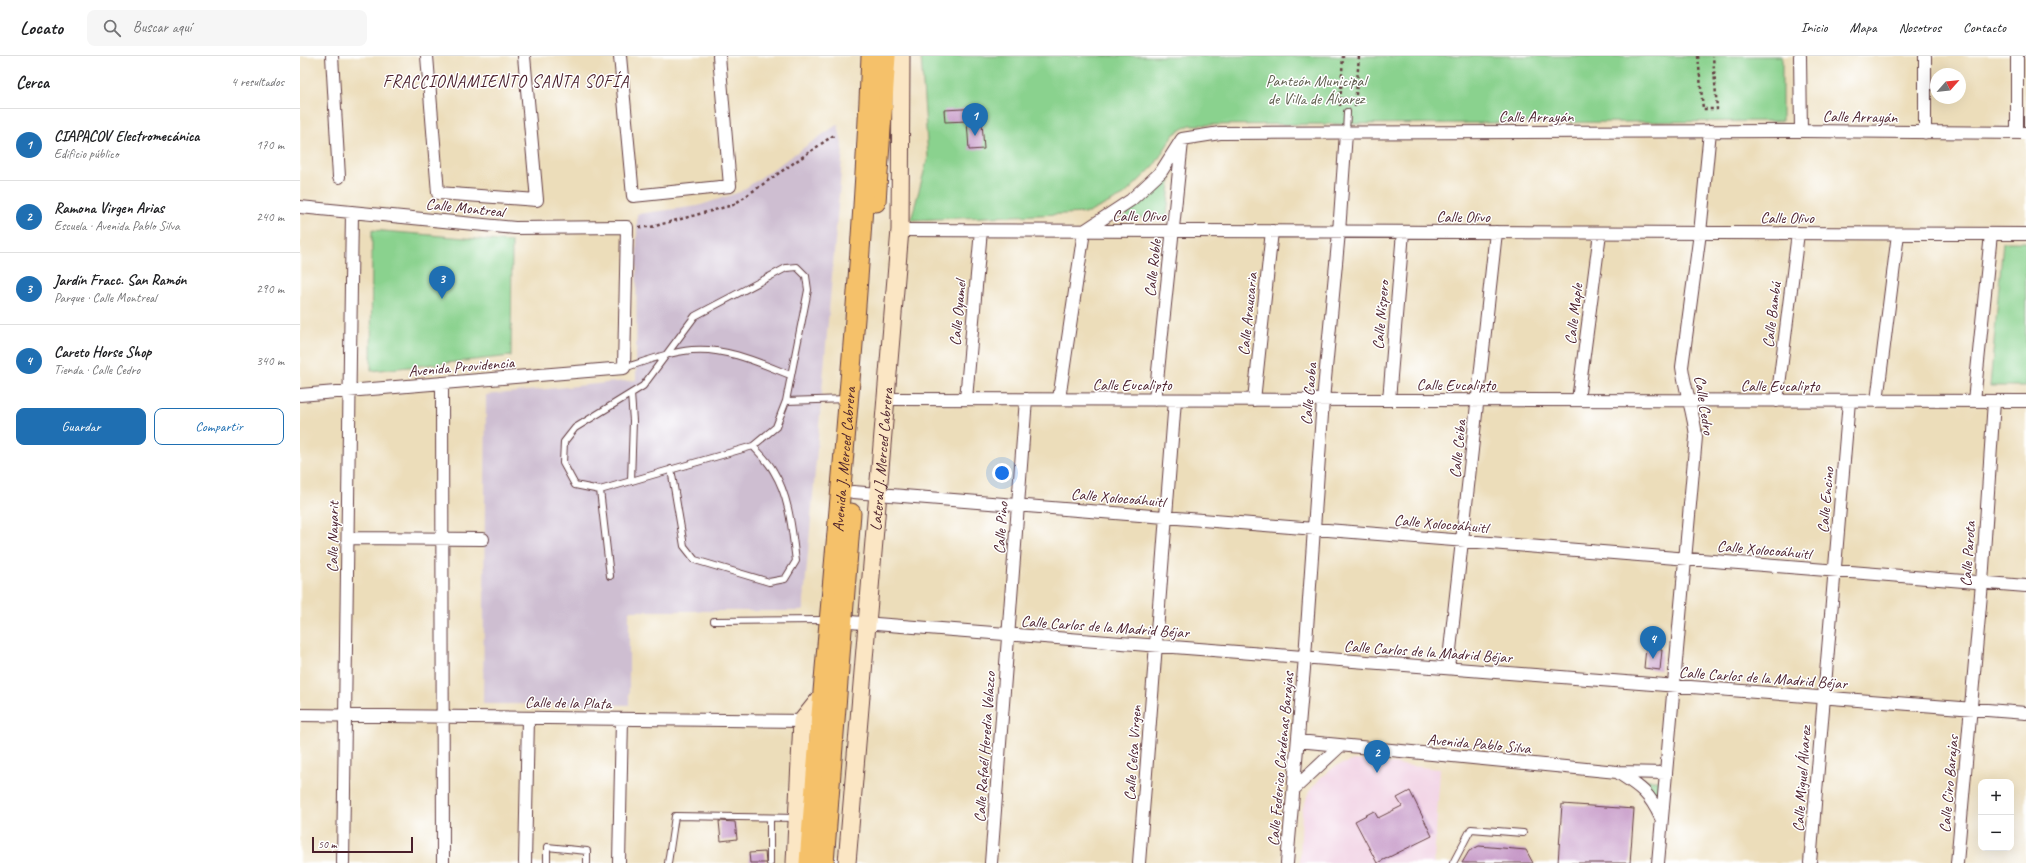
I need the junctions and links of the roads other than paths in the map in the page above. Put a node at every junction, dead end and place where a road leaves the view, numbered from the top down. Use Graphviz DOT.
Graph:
graph roads {
  1 [pos="332,56"];
  2 [pos="427,56"];
  3 [pos="524,56"];
  4 [pos="620,56"];
  5 [pos="719,56"];
  6 [pos="871,56"];
  7 [pos="886,56"];
  8 [pos="901,56"];
  9 [pos="1800,56"];
  10 [pos="1925,56"];
  11 [pos="2017,56"];
  12 [pos="1347,112"];
  13 [pos="1710,131"];
  14 [pos="1801,131"];
  15 [pos="1346,133"];
  16 [pos="1925,133"];
  17 [pos="2022,133"];
  18 [pos="1182,139"];
  19 [pos="339,177"];
  20 [pos="300,207"];
  21 [pos="352,212"];
  22 [pos="900,230"];
  23 [pos="981,230"];
  24 [pos="1084,231"];
  25 [pos="1172,231"];
  26 [pos="1272,231"];
  27 [pos="1339,232"];
  28 [pos="1403,232"];
  29 [pos="1496,232"];
  30 [pos="1600,233"];
  31 [pos="1700,233"];
  32 [pos="1798,234"];
  33 [pos="1898,234"];
  34 [pos="1991,234"];
  35 [pos="2026,234"];
  36 [pos="665,355"];
  37 [pos="624,368"];
  38 [pos="790,375"];
  39 [pos="442,383"];
  40 [pos="350,391"];
  41 [pos="631,394"];
  42 [pos="300,395"];
  43 [pos="849,399"];
  44 [pos="885,399"];
  45 [pos="966,399"];
  46 [pos="1026,399"];
  47 [pos="1059,399"];
  48 [pos="1155,400"];
  49 [pos="1176,400"];
  50 [pos="1254,400"];
  51 [pos="1323,400"];
  52 [pos="1389,400"];
  53 [pos="1478,400"];
  54 [pos="1578,400"];
  55 [pos="786,401"];
  56 [pos="1688,401"];
  57 [pos="1777,401"];
  58 [pos="1849,401"];
  59 [pos="1877,401"];
  60 [pos="1974,401"];
  61 [pos="1994,401"];
  62 [pos="2026,401"];
  63 [pos="753,446"];
  64 [pos="671,469"];
  65 [pos="631,480"];
  66 [pos="600,490"];
  67 [pos="853,492"];
  68 [pos="877,494"];
  69 [pos="1018,505"];
  70 [pos="1166,517"];
  71 [pos="1314,529"];
  72 [pos="348,538"];
  73 [pos="443,539"];
  74 [pos="483,539"];
  75 [pos="1463,541"];
  76 [pos="1685,559"];
  77 [pos="1835,571"];
  78 [pos="610,576"];
  79 [pos="1982,583"];
  80 [pos="2026,586"];
  81 [pos="714,621"];
  82 [pos="836,621"];
  83 [pos="866,623"];
  84 [pos="1008,634"];
  85 [pos="1156,646"];
  86 [pos="1305,657"];
  87 [pos="1448,668"];
  88 [pos="1674,686"];
  89 [pos="1823,697"];
  90 [pos="1971,709"];
  91 [pos="2026,713"];
  92 [pos="300,715"];
  93 [pos="345,716"];
  94 [pos="443,717"];
  95 [pos="528,718"];
  96 [pos="622,719"];
  97 [pos="819,721"];
  98 [pos="1298,741"];
  99 [pos="1339,747"];
  100 [pos="1617,772"];
  101 [pos="1666,773"];
  102 [pos="1294,789"];
  103 [pos="770,818"];
  104 [pos="798,818"];
  105 [pos="1662,820"];
  106 [pos="1523,833"];
  107 [pos="343,863"];
  108 [pos="443,863"];
  109 [pos="525,863"];
  110 [pos="547,863"];
  111 [pos="588,863"];
  112 [pos="619,863"];
  113 [pos="668,863"];
  114 [pos="770,863"];
  115 [pos="795,863"];
  116 [pos="809,863"];
  117 [pos="824,863"];
  118 [pos="847,863"];
  119 [pos="991,863"];
  120 [pos="1139,863"];
  121 [pos="1287,863"];
  122 [pos="1453,863"];
  123 [pos="1658,863"];
  124 [pos="1810,863"];
  125 [pos="1957,863"];
  1 -- 19 [label="street"];
  2 -- 3 [label="street"];
  4 -- 5 [label="street"];
  6 -- 43 [label="main road, Avenida J. Merced Cabrera"];
  7 -- 67 [label="main road, Avenida J. Merced Cabrera"];
  8 -- 22 [label="street, Lateral J. Merced Cabrera"];
  9 -- 14 [label="street"];
  10 -- 16 [label="street"];
  11 -- 17 [label="street"];
  12 -- 15 [label="lane"];
  13 -- 14 [label="street, Calle Arrayán"];
  13 -- 15 [label="street, Calle Arrayán"];
  13 -- 31 [label="street, Calle Cedro"];
  14 -- 16 [label="street, Calle Arrayán"];
  15 -- 18 [label="street, Calle Arrayán"];
  15 -- 27 [label="street, Calle Caoba"];
  16 -- 17 [label="street, Calle Arrayán"];
  18 -- 24 [label="street"];
  18 -- 25 [label="street, Calle Roble"];
  20 -- 21 [label="street, Calle Montreal"];
  21 -- 37 [label="street, Calle Montreal"];
  21 -- 40 [label="street, Calle Nayarit"];
  22 -- 23 [label="street, Calle Olivo"];
  22 -- 44 [label="street, Lateral J. Merced Cabrera"];
  23 -- 24 [label="street, Calle Olivo"];
  23 -- 45 [label="street, Calle Oyamel"];
  24 -- 25 [label="street, Calle Olivo"];
  24 -- 47 [label="street"];
  25 -- 26 [label="street, Calle Olivo"];
  25 -- 48 [label="street, Calle Roble"];
  26 -- 27 [label="street, Calle Olivo"];
  26 -- 50 [label="street, Calle Araucaria"];
  27 -- 28 [label="street, Calle Olivo"];
  27 -- 51 [label="street, Calle Caoba"];
  28 -- 29 [label="street, Calle Olivo"];
  28 -- 52 [label="street, Calle Níspero"];
  29 -- 30 [label="street, Calle Olivo"];
  29 -- 53 [label="street, Calle Ceiba"];
  30 -- 31 [label="street, Calle Olivo"];
  30 -- 54 [label="street, Calle Maple"];
  31 -- 32 [label="street, Calle Olivo"];
  31 -- 56 [label="street, Calle Cedro"];
  32 -- 33 [label="street, Calle Olivo"];
  32 -- 57 [label="street, Calle Bambú"];
  33 -- 34 [label="street, Calle Olivo"];
  33 -- 59 [label="street"];
  34 -- 35 [label="street, Calle Olivo"];
  34 -- 60 [label="street"];
  36 -- 37 [label="lane"];
  36 -- 38 [label="lane"];
  36 -- 38 [label="lane"];
  36 -- 41 [label="lane"];
  37 -- 39 [label="street, Avenida Providencia"];
  38 -- 55 [label="lane"];
  39 -- 40 [label="street, Avenida Providencia"];
  39 -- 73 [label="street"];
  40 -- 42 [label="street, Avenida Providencia"];
  40 -- 72 [label="street, Calle Nayarit"];
  41 -- 65 [label="lane"];
  41 -- 66 [label="lane"];
  43 -- 55 [label="lane"];
  43 -- 82 [label="main road, Avenida J. Merced Cabrera"];
  44 -- 45 [label="street, Calle Eucalipto"];
  44 -- 68 [label="street, Lateral J. Merced Cabrera"];
  45 -- 46 [label="street, Calle Eucalipto"];
  46 -- 47 [label="street, Calle Eucalipto"];
  46 -- 69 [label="street, Calle Pino"];
  47 -- 48 [label="street, Calle Eucalipto"];
  48 -- 49 [label="street, Calle Eucalipto"];
  49 -- 50 [label="street, Calle Eucalipto"];
  49 -- 70 [label="street"];
  50 -- 51 [label="street, Calle Eucalipto"];
  51 -- 52 [label="street, Calle Eucalipto"];
  51 -- 71 [label="street, Calle Caoba"];
  52 -- 53 [label="street, Calle Eucalipto"];
  53 -- 54 [label="street, Calle Eucalipto"];
  53 -- 75 [label="street, Calle Ceiba"];
  54 -- 56 [label="street, Calle Eucalipto"];
  55 -- 63 [label="lane"];
  56 -- 57 [label="street, Calle Eucalipto"];
  56 -- 76 [label="street, Calle Cedro"];
  57 -- 58 [label="street, Calle Eucalipto"];
  58 -- 59 [label="street, Calle Eucalipto"];
  58 -- 77 [label="street, Calle Encino"];
  59 -- 60 [label="street, Calle Eucalipto"];
  60 -- 61 [label="street, Calle Eucalipto"];
  61 -- 62 [label="street, Calle Eucalipto"];
  61 -- 79 [label="street, Calle Parota"];
  63 -- 64 [label="lane"];
  63 -- 64 [label="lane"];
  64 -- 65 [label="lane"];
  65 -- 66 [label="lane"];
  66 -- 78 [label="lane"];
  67 -- 68 [label="street, Calle Xolocoáhuitl"];
  67 -- 82 [label="main road, Avenida J. Merced Cabrera"];
  68 -- 69 [label="street, Calle Xolocoáhuitl"];
  68 -- 83 [label="street, Lateral J. Merced Cabrera"];
  69 -- 70 [label="street, Calle Xolocoáhuitl"];
  69 -- 84 [label="street, Calle Pino"];
  70 -- 71 [label="street, Calle Xolocoáhuitl"];
  70 -- 85 [label="street"];
  71 -- 75 [label="street, Calle Xolocoáhuitl"];
  71 -- 86 [label="street, Calle Caoba"];
  72 -- 73 [label="street"];
  72 -- 93 [label="street, Calle Nayarit"];
  73 -- 74 [label="street"];
  73 -- 94 [label="street"];
  75 -- 76 [label="street, Calle Xolocoáhuitl"];
  75 -- 87 [label="street, Calle Ceiba"];
  76 -- 77 [label="street, Calle Xolocoáhuitl"];
  76 -- 88 [label="street, Calle Cedro"];
  77 -- 79 [label="street, Calle Xolocoáhuitl"];
  77 -- 89 [label="street, Calle Encino"];
  79 -- 80 [label="street, Calle Xolocoáhuitl"];
  79 -- 90 [label="street, Calle Parota"];
  81 -- 82 [label="lane"];
  82 -- 83 [label="street, Calle Carlos de la Madrid Béjar"];
  82 -- 97 [label="main road, Avenida J. Merced Cabrera"];
  82 -- 97 [label="main road, Avenida J. Merced Cabrera"];
  83 -- 84 [label="street, Calle Carlos de la Madrid Béjar"];
  83 -- 118 [label="street, Lateral J. Merced Cabrera"];
  84 -- 85 [label="street, Calle Carlos de la Madrid Béjar"];
  84 -- 119 [label="street, Calle Rafaél Heredia Velazco"];
  85 -- 86 [label="street, Calle Carlos de la Madrid Béjar"];
  85 -- 120 [label="street, Calle Celsa Virgen"];
  86 -- 87 [label="street, Calle Carlos de la Madrid Béjar"];
  86 -- 98 [label="street, Calle Federico Cárdenas Barajas"];
  87 -- 88 [label="street, Calle Carlos de la Madrid Béjar"];
  88 -- 89 [label="street, Calle Carlos de la Madrid Béjar"];
  88 -- 101 [label="street, Calle Cedro"];
  89 -- 90 [label="street, Calle Carlos de la Madrid Béjar"];
  89 -- 124 [label="street, Calle Miguel Álvarez"];
  90 -- 91 [label="street, Calle Carlos de la Madrid Béjar"];
  90 -- 125 [label="street, Calle Ciro Barajas"];
  92 -- 93 [label="street, Calle de la Plata"];
  93 -- 94 [label="street, Calle de la Plata"];
  93 -- 107 [label="street, Calle Nayarit"];
  94 -- 95 [label="street, Calle de la Plata"];
  94 -- 108 [label="street"];
  95 -- 96 [label="street, Calle de la Plata"];
  95 -- 109 [label="street"];
  96 -- 97 [label="street, Calle de la Plata"];
  96 -- 112 [label="street"];
  97 -- 104 [label="street"];
  97 -- 116 [label="main road, Avenida J. Merced Cabrera"];
  97 -- 117 [label="main road, Avenida J. Merced Cabrera"];
  98 -- 99 [label="street, Avenida Pablo Silva"];
  98 -- 102 [label="street, Calle Federico Cárdenas Barajas"];
  99 -- 100 [label="street, Avenida Pablo Silva"];
  99 -- 102 [label="street"];
  100 -- 101 [label="street, Avenida Pablo Silva"];
  100 -- 105 [label="street, Avenida Pablo Silva"];
  101 -- 105 [label="street, Calle Cedro"];
  102 -- 121 [label="street, Calle Federico Cárdenas Barajas"];
  103 -- 104 [label="lane"];
  103 -- 113 [label="lane"];
  103 -- 114 [label="lane"];
  104 -- 115 [label="street"];
  105 -- 123 [label="street, Calle Cedro"];
  106 -- 122 [label="lane"];
  110 -- 111 [label="lane"];
}
